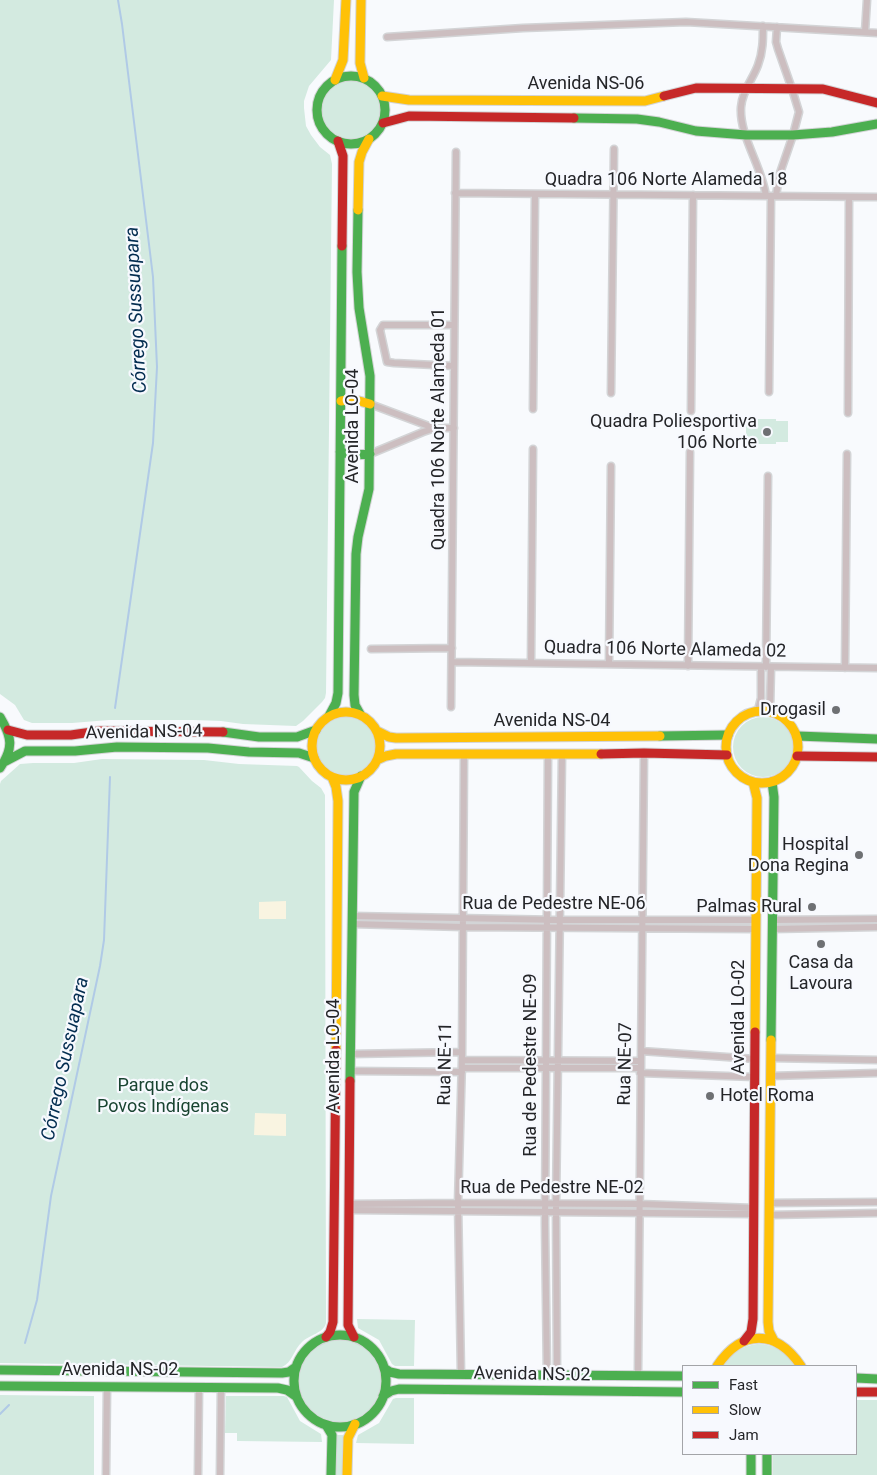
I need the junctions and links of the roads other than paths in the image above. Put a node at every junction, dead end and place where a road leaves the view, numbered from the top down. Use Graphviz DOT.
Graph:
graph roads {
  1 [pos="346,0"];
  2 [pos="361,0"];
  3 [pos="867,0"];
  4 [pos="763,26"];
  5 [pos="777,27"];
  6 [pos="865,32"];
  7 [pos="877,33"];
  8 [pos="387,37"];
  9 [pos="364,78"];
  10 [pos="335,80"];
  11 [pos="746,88"];
  12 [pos="792,89"];
  13 [pos="382,96"];
  14 [pos="877,103"];
  15 [pos="383,123"];
  16 [pos="877,124"];
  17 [pos="746,135"];
  18 [pos="794,135"];
  19 [pos="369,139"];
  20 [pos="338,141"];
  21 [pos="614,149"];
  22 [pos="456,152"];
  23 [pos="455,193"];
  24 [pos="535,194"];
  25 [pos="614,195"];
  26 [pos="693,195"];
  27 [pos="771,196"];
  28 [pos="849,197"];
  29 [pos="877,197"];
  30 [pos="454,325"];
  31 [pos="454,366"];
  32 [pos="769,392"];
  33 [pos="611,393"];
  34 [pos="341,401"];
  35 [pos="370,404"];
  36 [pos="533,409"];
  37 [pos="691,411"];
  38 [pos="848,413"];
  39 [pos="435,428"];
  40 [pos="454,428"];
  41 [pos="533,449"];
  42 [pos="340,452"];
  43 [pos="690,452"];
  44 [pos="370,454"];
  45 [pos="847,454"];
  46 [pos="611,466"];
  47 [pos="768,476"];
  48 [pos="452,648"];
  49 [pos="371,649"];
  50 [pos="452,662"];
  51 [pos="531,663"];
  52 [pos="609,664"];
  53 [pos="688,666"];
  54 [pos="766,667"];
  55 [pos="845,668"];
  56 [pos="877,668"];
  57 [pos="452,706"];
  58 [pos="758,710"];
  59 [pos="770,710"];
  60 [pos="360,714"];
  61 [pos="329,716"];
  62 [pos="0,717"];
  63 [pos="8,730"];
  64 [pos="316,730"];
  65 [pos="377,731"];
  66 [pos="728,735"];
  67 [pos="797,736"];
  68 [pos="877,739"];
  69 [pos="644,753"];
  70 [pos="464,754"];
  71 [pos="548,755"];
  72 [pos="562,755"];
  73 [pos="727,755"];
  74 [pos="797,756"];
  75 [pos="314,758"];
  76 [pos="877,758"];
  77 [pos="377,760"];
  78 [pos="3,764"];
  79 [pos="362,776"];
  80 [pos="332,777"];
  81 [pos="753,782"];
  82 [pos="772,782"];
  83 [pos="463,918"];
  84 [pos="547,919"];
  85 [pos="644,919"];
  86 [pos="877,919"];
  87 [pos="352,920"];
  88 [pos="559,924"];
  89 [pos="756,925"];
  90 [pos="772,925"];
  91 [pos="463,927"];
  92 [pos="547,927"];
  93 [pos="877,927"];
  94 [pos="643,928"];
  95 [pos="641,1051"];
  96 [pos="462,1052"];
  97 [pos="351,1054"];
  98 [pos="771,1058"];
  99 [pos="755,1059"];
  100 [pos="877,1060"];
  101 [pos="546,1064"];
  102 [pos="557,1064"];
  103 [pos="462,1067"];
  104 [pos="640,1067"];
  105 [pos="351,1071"];
  106 [pos="877,1073"];
  107 [pos="771,1076"];
  108 [pos="755,1077"];
  109 [pos="877,1202"];
  110 [pos="458,1203"];
  111 [pos="545,1204"];
  112 [pos="556,1204"];
  113 [pos="639,1204"];
  114 [pos="769,1204"];
  115 [pos="350,1207"];
  116 [pos="458,1211"];
  117 [pos="753,1211"];
  118 [pos="545,1212"];
  119 [pos="556,1212"];
  120 [pos="639,1213"];
  121 [pos="877,1213"];
  122 [pos="769,1215"];
  123 [pos="326,1337"];
  124 [pos="354,1337"];
  125 [pos="744,1341"];
  126 [pos="774,1341"];
  127 [pos="718,1365"];
  128 [pos="800,1365"];
  129 [pos="296,1367"];
  130 [pos="384,1368"];
  131 [pos="0,1370"];
  132 [pos="461,1374"];
  133 [pos="547,1375"];
  134 [pos="557,1375"];
  135 [pos="638,1376"];
  136 [pos="682,1376"];
  137 [pos="857,1378"];
  138 [pos="877,1379"];
  139 [pos="0,1386"];
  140 [pos="107,1387"];
  141 [pos="199,1387"];
  142 [pos="221,1388"];
  143 [pos="682,1392"];
  144 [pos="857,1392"];
  145 [pos="877,1392"];
  146 [pos="383,1396"];
  147 [pos="297,1397"];
  148 [pos="355,1424"];
  149 [pos="326,1425"];
  150 [pos="751,1455"];
  151 [pos="767,1455"];
  152 [pos="106,1475"];
  153 [pos="198,1475"];
  154 [pos="220,1475"];
  155 [pos="331,1475"];
  156 [pos="347,1475"];
  157 [pos="750,1475"];
  158 [pos="767,1475"];
  1 -- 10 [label="street"];
  2 -- 9 [label="street"];
  3 -- 6 [label="street"];
  4 -- 5 [label="street"];
  4 -- 8 [label="street"];
  4 -- 11 [label="street"];
  5 -- 6 [label="street"];
  5 -- 12 [label="street"];
  6 -- 7 [label="street"];
  9 -- 10 [label="street"];
  9 -- 13 [label="street"];
  10 -- 20 [label="street"];
  11 -- 12 [label="street, Avenida NS-06"];
  11 -- 13 [label="street, Avenida NS-06"];
  11 -- 17 [label="street"];
  12 -- 14 [label="street, Avenida NS-06"];
  12 -- 18 [label="street"];
  13 -- 15 [label="street"];
  15 -- 17 [label="street, Avenida NS-06"];
  15 -- 19 [label="street"];
  16 -- 18 [label="street, Avenida NS-06"];
  17 -- 18 [label="street, Avenida NS-06"];
  17 -- 27 [label="street"];
  18 -- 27 [label="street"];
  19 -- 20 [label="street"];
  19 -- 35 [label="street, Avenida LO-04"];
  20 -- 34 [label="street, Avenida LO-04"];
  21 -- 25 [label="street"];
  22 -- 23 [label="street, Quadra 106 Norte Alameda 01"];
  23 -- 24 [label="street, Quadra 106 Norte Alameda 18"];
  23 -- 30 [label="street, Quadra 106 Norte Alameda 01"];
  24 -- 25 [label="street, Quadra 106 Norte Alameda 18"];
  24 -- 36 [label="street"];
  25 -- 26 [label="street, Quadra 106 Norte Alameda 18"];
  25 -- 33 [label="street"];
  26 -- 27 [label="street, Quadra 106 Norte Alameda 18"];
  26 -- 37 [label="street"];
  27 -- 28 [label="street, Quadra 106 Norte Alameda 18"];
  27 -- 32 [label="street"];
  28 -- 29 [label="street, Quadra 106 Norte Alameda 18"];
  28 -- 38 [label="street"];
  30 -- 31 [label="street, Quadra 106 Norte Alameda 01"];
  30 -- 31 [label="street"];
  31 -- 40 [label="street, Quadra 106 Norte Alameda 01"];
  34 -- 35 [label="street"];
  34 -- 42 [label="street, Avenida LO-04"];
  35 -- 39 [label="street"];
  35 -- 44 [label="street, Avenida LO-04"];
  39 -- 40 [label="street"];
  39 -- 44 [label="street"];
  40 -- 48 [label="street, Quadra 106 Norte Alameda 01"];
  41 -- 51 [label="street"];
  42 -- 44 [label="street"];
  42 -- 61 [label="street, Avenida LO-04"];
  43 -- 53 [label="street"];
  44 -- 60 [label="street, Avenida LO-04"];
  45 -- 55 [label="street"];
  46 -- 52 [label="street"];
  47 -- 54 [label="street"];
  48 -- 49 [label="street"];
  48 -- 50 [label="street, Quadra 106 Norte Alameda 01"];
  50 -- 51 [label="street, Quadra 106 Norte Alameda 02"];
  50 -- 57 [label="street, Quadra 106 Norte Alameda 01"];
  51 -- 52 [label="street, Quadra 106 Norte Alameda 02"];
  52 -- 53 [label="street, Quadra 106 Norte Alameda 02"];
  53 -- 54 [label="street, Quadra 106 Norte Alameda 02"];
  54 -- 55 [label="street, Quadra 106 Norte Alameda 02"];
  54 -- 58 [label="street"];
  54 -- 59 [label="street"];
  55 -- 56 [label="street, Quadra 106 Norte Alameda 02"];
  58 -- 59 [label="street"];
  58 -- 66 [label="street"];
  59 -- 67 [label="street"];
  60 -- 61 [label="street"];
  60 -- 65 [label="street, Avenida NS-04"];
  61 -- 64 [label="street"];
  62 -- 63 [label="street"];
  63 -- 64 [label="street, Avenida NS-04"];
  63 -- 78 [label="street"];
  64 -- 75 [label="street"];
  65 -- 66 [label="street, Avenida NS-04"];
  65 -- 77 [label="street"];
  66 -- 73 [label="street"];
  67 -- 68 [label="street"];
  67 -- 74 [label="street"];
  69 -- 72 [label="street, Avenida NS-04"];
  69 -- 73 [label="street, Avenida NS-04"];
  69 -- 85 [label="street, Rua NE-07"];
  70 -- 71 [label="street, Avenida NS-04"];
  70 -- 77 [label="street, Avenida NS-04"];
  70 -- 83 [label="street, Rua NE-11"];
  71 -- 72 [label="street, Avenida NS-04"];
  71 -- 84 [label="street, Rua de Pedestre NE-09"];
  72 -- 88 [label="street, Rua de Pedestre NE-09"];
  73 -- 81 [label="street"];
  74 -- 76 [label="street"];
  74 -- 82 [label="street"];
  75 -- 78 [label="street, Avenida NS-04"];
  75 -- 80 [label="street"];
  77 -- 79 [label="street"];
  79 -- 80 [label="street"];
  79 -- 87 [label="street, Avenida LO-04"];
  80 -- 123 [label="street, Avenida LO-04"];
  81 -- 82 [label="street"];
  81 -- 89 [label="street, Avenida LO-02"];
  82 -- 90 [label="street, Avenida LO-02"];
  83 -- 84 [label="street, Rua de Pedestre NE-06"];
  83 -- 87 [label="street, Rua de Pedestre NE-06"];
  83 -- 91 [label="street, Rua NE-11"];
  84 -- 88 [label="street, Rua de Pedestre NE-06"];
  84 -- 92 [label="street, Rua de Pedestre NE-09"];
  85 -- 88 [label="street, Rua de Pedestre NE-06"];
  85 -- 89 [label="street, Rua de Pedestre NE-06"];
  85 -- 94 [label="street, Rua NE-07"];
  86 -- 90 [label="street"];
  87 -- 91 [label="street, Rua de Pedestre NE-06"];
  87 -- 97 [label="street, Avenida LO-04"];
  88 -- 92 [label="street, Rua de Pedestre NE-06"];
  88 -- 94 [label="street, Rua de Pedestre NE-06"];
  88 -- 102 [label="street, Rua de Pedestre NE-09"];
  89 -- 94 [label="street, Rua de Pedestre NE-06"];
  89 -- 99 [label="street, Avenida LO-02"];
  90 -- 93 [label="street"];
  90 -- 98 [label="street, Avenida LO-02"];
  91 -- 92 [label="street, Rua de Pedestre NE-06"];
  91 -- 96 [label="street, Rua NE-11"];
  92 -- 101 [label="street, Rua de Pedestre NE-09"];
  94 -- 95 [label="street, Rua NE-07"];
  95 -- 99 [label="street"];
  95 -- 104 [label="street, Rua NE-07"];
  96 -- 97 [label="street"];
  96 -- 103 [label="street, Rua NE-11"];
  97 -- 105 [label="street, Avenida LO-04"];
  98 -- 100 [label="street"];
  98 -- 107 [label="street, Avenida LO-02"];
  99 -- 108 [label="street, Avenida LO-02"];
  101 -- 102 [label="street"];
  101 -- 103 [label="street"];
  101 -- 111 [label="street, Rua de Pedestre NE-09"];
  102 -- 104 [label="street"];
  102 -- 112 [label="street, Rua de Pedestre NE-09"];
  103 -- 105 [label="street"];
  103 -- 110 [label="street, Rua NE-11"];
  104 -- 108 [label="street"];
  104 -- 113 [label="street, Rua NE-07"];
  105 -- 115 [label="street, Avenida LO-04"];
  106 -- 107 [label="street"];
  107 -- 114 [label="street, Avenida LO-02"];
  108 -- 117 [label="street, Avenida LO-02"];
  109 -- 114 [label="street"];
  110 -- 111 [label="street, Rua de Pedestre NE-02"];
  110 -- 115 [label="street, Rua de Pedestre NE-02"];
  110 -- 116 [label="street, Rua NE-11"];
  111 -- 112 [label="street, Rua de Pedestre NE-02"];
  111 -- 118 [label="street, Rua de Pedestre NE-09"];
  112 -- 113 [label="street, Rua de Pedestre NE-02"];
  112 -- 119 [label="street, Rua de Pedestre NE-09"];
  113 -- 117 [label="street, Rua de Pedestre NE-02"];
  113 -- 120 [label="street, Rua NE-07"];
  114 -- 122 [label="street, Avenida LO-02"];
  115 -- 116 [label="street, Rua de Pedestre NE-02"];
  115 -- 124 [label="street, Avenida LO-04"];
  116 -- 118 [label="street, Rua de Pedestre NE-02"];
  116 -- 132 [label="street, Rua NE-11"];
  117 -- 120 [label="street, Rua de Pedestre NE-02"];
  117 -- 125 [label="street, Avenida LO-02"];
  118 -- 119 [label="street, Rua de Pedestre NE-02"];
  118 -- 133 [label="street, Rua de Pedestre NE-09"];
  119 -- 120 [label="street, Rua de Pedestre NE-02"];
  119 -- 134 [label="street, Rua de Pedestre NE-09"];
  120 -- 135 [label="street, Rua NE-07"];
  121 -- 122 [label="street"];
  122 -- 126 [label="street, Avenida LO-02"];
  123 -- 124 [label="street"];
  123 -- 129 [label="street"];
  124 -- 130 [label="street"];
  125 -- 126 [label="street"];
  125 -- 127 [label="street"];
  126 -- 128 [label="street"];
  129 -- 131 [label="street, Avenida NS-02"];
  129 -- 147 [label="street"];
  130 -- 132 [label="street, Avenida NS-02"];
  130 -- 146 [label="street"];
  132 -- 133 [label="street, Avenida NS-02"];
  133 -- 134 [label="street, Avenida NS-02"];
  134 -- 135 [label="street, Avenida NS-02"];
  135 -- 136 [label="street, Avenida NS-02"];
  137 -- 138 [label="street"];
  139 -- 140 [label="street, Avenida NS-02"];
  140 -- 141 [label="street, Avenida NS-02"];
  140 -- 152 [label="street"];
  141 -- 142 [label="street, Avenida NS-02"];
  141 -- 153 [label="street"];
  142 -- 147 [label="street, Avenida NS-02"];
  142 -- 154 [label="street"];
  143 -- 146 [label="street, Avenida NS-02"];
  144 -- 145 [label="street"];
  146 -- 148 [label="street"];
  147 -- 149 [label="street"];
  148 -- 149 [label="street"];
  148 -- 156 [label="street"];
  149 -- 155 [label="street"];
  150 -- 157 [label="street"];
  151 -- 158 [label="street"];
}
